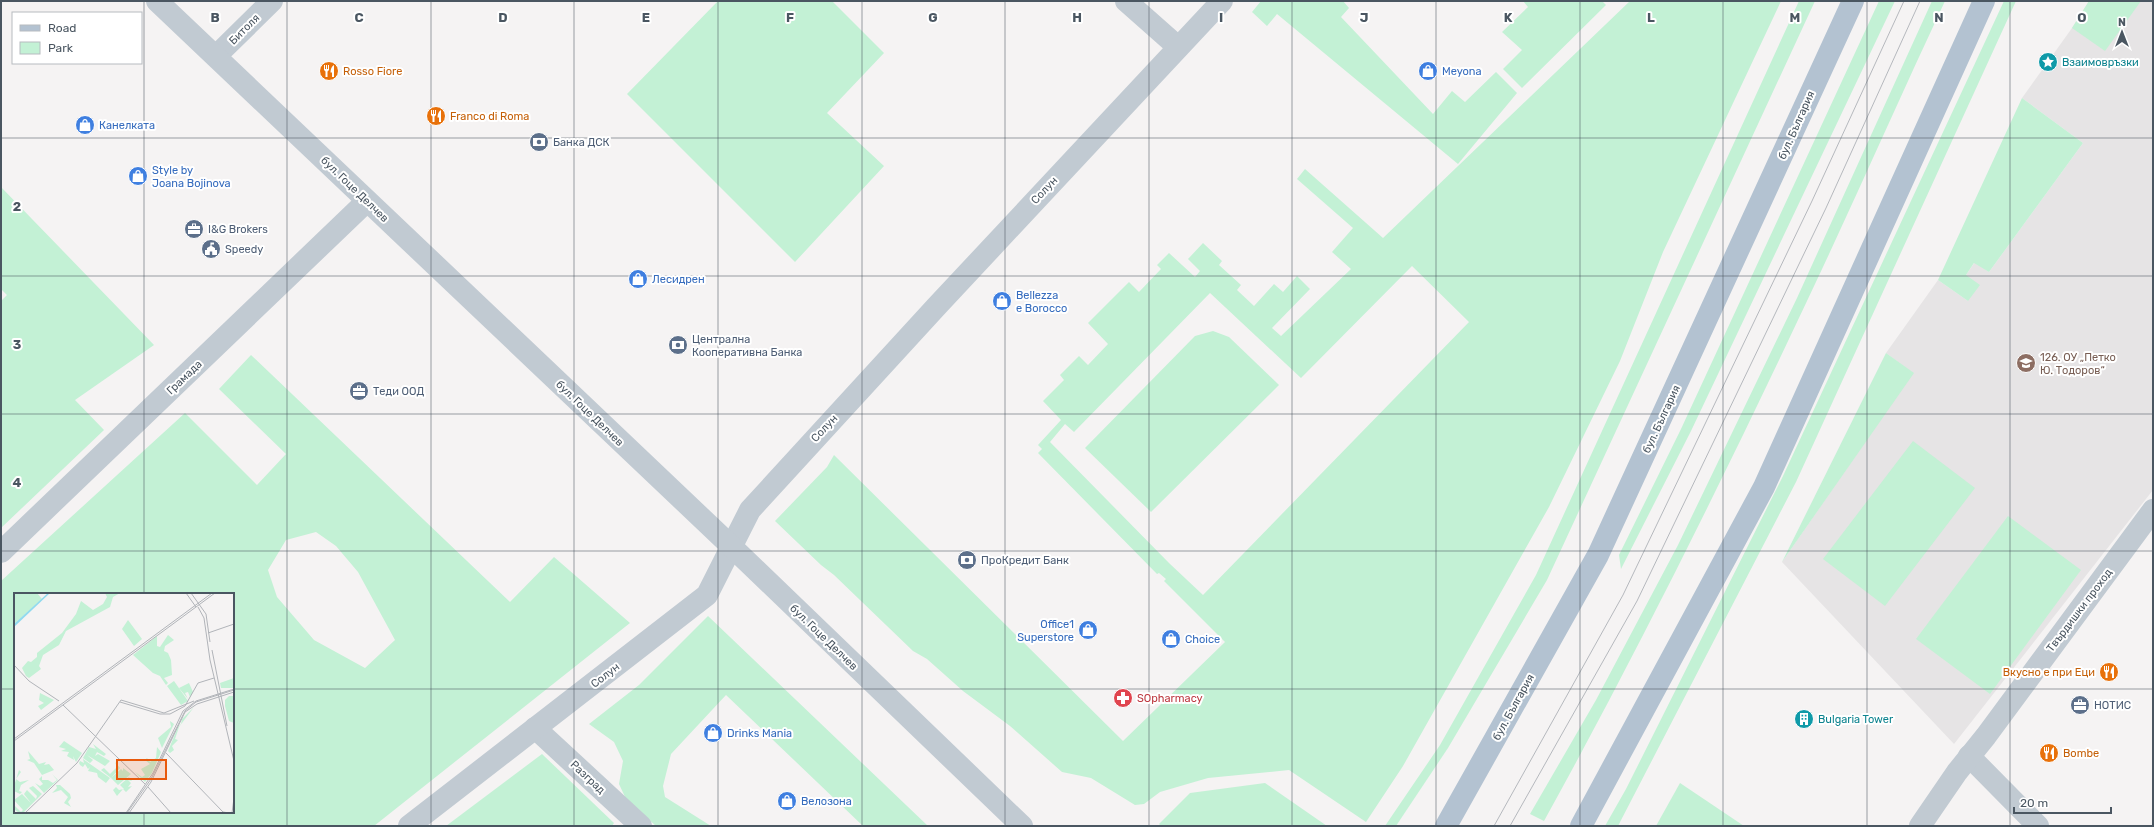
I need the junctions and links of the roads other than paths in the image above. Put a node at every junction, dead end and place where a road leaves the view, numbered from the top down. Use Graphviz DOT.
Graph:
graph roads {
  1 [pos="157,1"];
  2 [pos="272,1"];
  3 [pos="1126,1"];
  4 [pos="1222,1"];
  5 [pos="1853,1"];
  6 [pos="1984,1"];
  7 [pos="1178,47"];
  8 [pos="216,56"];
  9 [pos="367,201"];
  10 [pos="2153,510"];
  11 [pos="731,546"];
  12 [pos="1,552"];
  13 [pos="535,728"];
  14 [pos="1969,756"];
  15 [pos="409,826"];
  16 [pos="641,826"];
  17 [pos="1022,826"];
  18 [pos="1446,826"];
  19 [pos="1581,826"];
  20 [pos="1920,826"];
  21 [pos="2038,826"];
  1 -- 8 [label="street, бул. Гоце Делчев"];
  2 -- 8 [label="street, Битоля"];
  3 -- 7 [label="street"];
  4 -- 7 [label="street, Солун"];
  5 -- 18 [label="main road, бул. България"];
  6 -- 19 [label="main road"];
  7 -- 11 [label="street, Солун"];
  8 -- 9 [label="street, бул. Гоце Делчев"];
  9 -- 11 [label="street, бул. Гоце Делчев"];
  9 -- 12 [label="street, Грамада"];
  10 -- 14 [label="street, Твърдишки проход"];
  11 -- 13 [label="street, Солун"];
  11 -- 17 [label="street, бул. Гоце Делчев"];
  13 -- 15 [label="street, Солун"];
  13 -- 16 [label="street, Разград"];
  14 -- 20 [label="street, Твърдишки проход"];
  14 -- 21 [label="street"];
}
